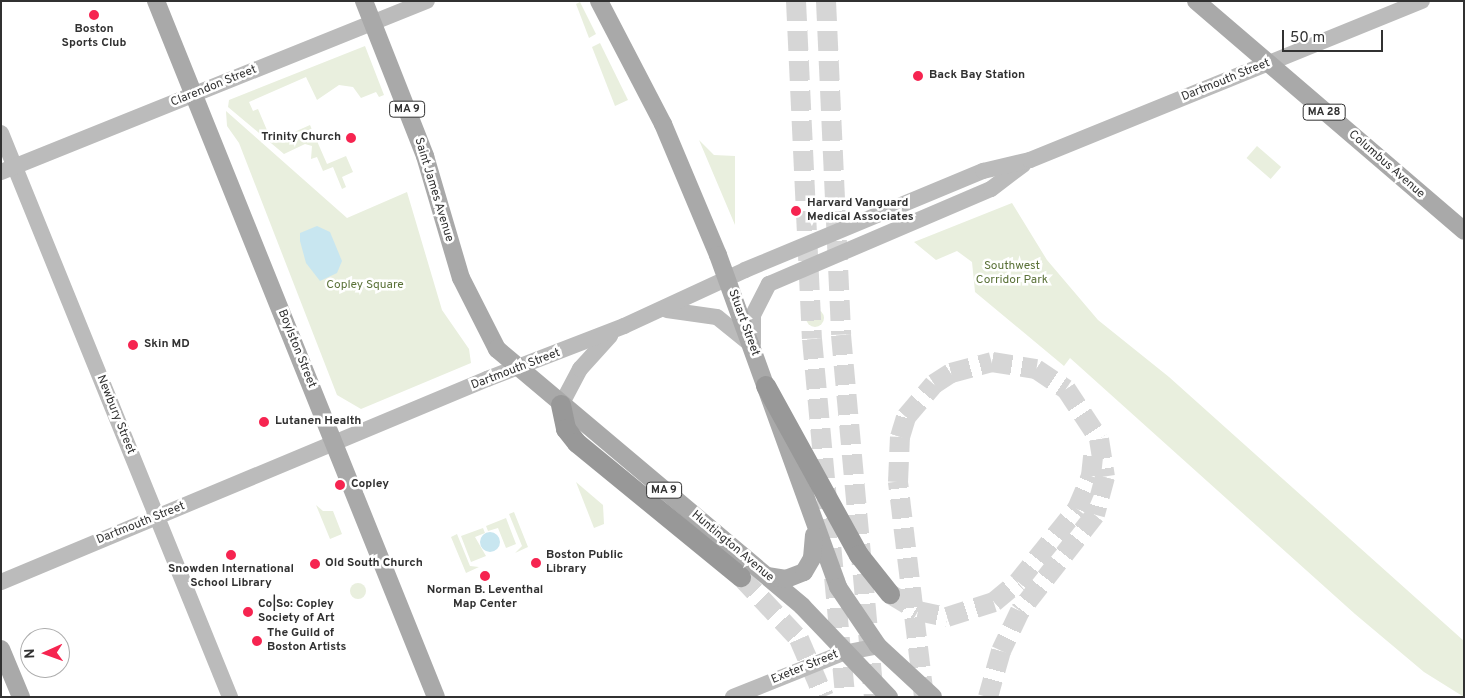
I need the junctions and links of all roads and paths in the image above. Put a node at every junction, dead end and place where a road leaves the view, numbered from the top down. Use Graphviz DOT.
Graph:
graph roads {
  1 [pos="156,1"];
  2 [pos="364,1"];
  3 [pos="427,1"];
  4 [pos="599,1"];
  5 [pos="1196,1"];
  6 [pos="1422,1"];
  7 [pos="372,23"];
  8 [pos="1268,64"];
  9 [pos="193,95"];
  10 [pos="1,133"];
  11 [pos="1030,160"];
  12 [pos="8,170"];
  13 [pos="1464,231"];
  14 [pos="727,278"];
  15 [pos="657,311"];
  16 [pos="624,326"];
  17 [pos="753,349"];
  18 [pos="518,370"];
  19 [pos="766,386"];
  20 [pos="561,405"];
  21 [pos="335,446"];
  22 [pos="157,517"];
  23 [pos="814,527"];
  24 [pos="741,576"];
  25 [pos="767,576"];
  26 [pos="1,582"];
  27 [pos="890,594"];
  28 [pos="878,646"];
  29 [pos="1,649"];
  30 [pos="844,653"];
  31 [pos="21,697"];
  32 [pos="230,697"];
  33 [pos="436,697"];
  34 [pos="733,697"];
  35 [pos="889,697"];
  36 [pos="933,697"];
  1 -- 9 [label="main road, Boylston Street"];
  2 -- 7 [label="main road, Saint James Avenue"];
  3 -- 7 [label="main road, Clarendon Street"];
  4 -- 14 [label="main road, Stuart Street"];
  5 -- 8 [label="main road, Columbus Avenue / MA 28"];
  6 -- 8 [label="main road, Dartmouth Street"];
  7 -- 9 [label="main road, Clarendon Street"];
  7 -- 18 [label="main road, Saint James Avenue / MA 9"];
  8 -- 11 [label="main road, Dartmouth Street"];
  8 -- 13 [label="main road, Columbus Avenue / MA 28"];
  9 -- 12 [label="main road, Clarendon Street"];
  9 -- 21 [label="main road, Boylston Street"];
  10 -- 12 [label="main road, Newbury Street"];
  11 -- 14 [label="main road, Dartmouth Street"];
  11 -- 17 [label="main road, Dartmouth Street"];
  12 -- 22 [label="main road, Newbury Street"];
  14 -- 15 [label="main road, Dartmouth Street"];
  14 -- 17 [label="main road, Stuart Street"];
  15 -- 16 [label="main road, Dartmouth Street"];
  15 -- 17 [label="main road"];
  16 -- 18 [label="main road, Dartmouth Street"];
  16 -- 20 [label="main road"];
  17 -- 19 [label="main road, Stuart Street"];
  18 -- 20 [label="main road, Huntington Avenue / MA 9"];
  18 -- 21 [label="main road, Dartmouth Street"];
  19 -- 23 [label="main road, Stuart Street"];
  19 -- 27 [label="highway"];
  20 -- 24 [label="highway"];
  20 -- 25 [label="main road, Huntington Avenue / MA 9"];
  21 -- 22 [label="main road, Dartmouth Street"];
  21 -- 33 [label="main road, Boylston Street"];
  22 -- 26 [label="main road, Dartmouth Street"];
  22 -- 32 [label="main road, Newbury Street"];
  23 -- 25 [label="main road"];
  23 -- 28 [label="main road, Stuart Street"];
  25 -- 30 [label="main road, Huntington Avenue / MA 9"];
  28 -- 30 [label="main road, Exeter Street"];
  28 -- 36 [label="main road"];
  29 -- 31 [label="main road"];
  30 -- 34 [label="main road, Exeter Street"];
  30 -- 35 [label="main road, Huntington Avenue / MA 9"];
}
